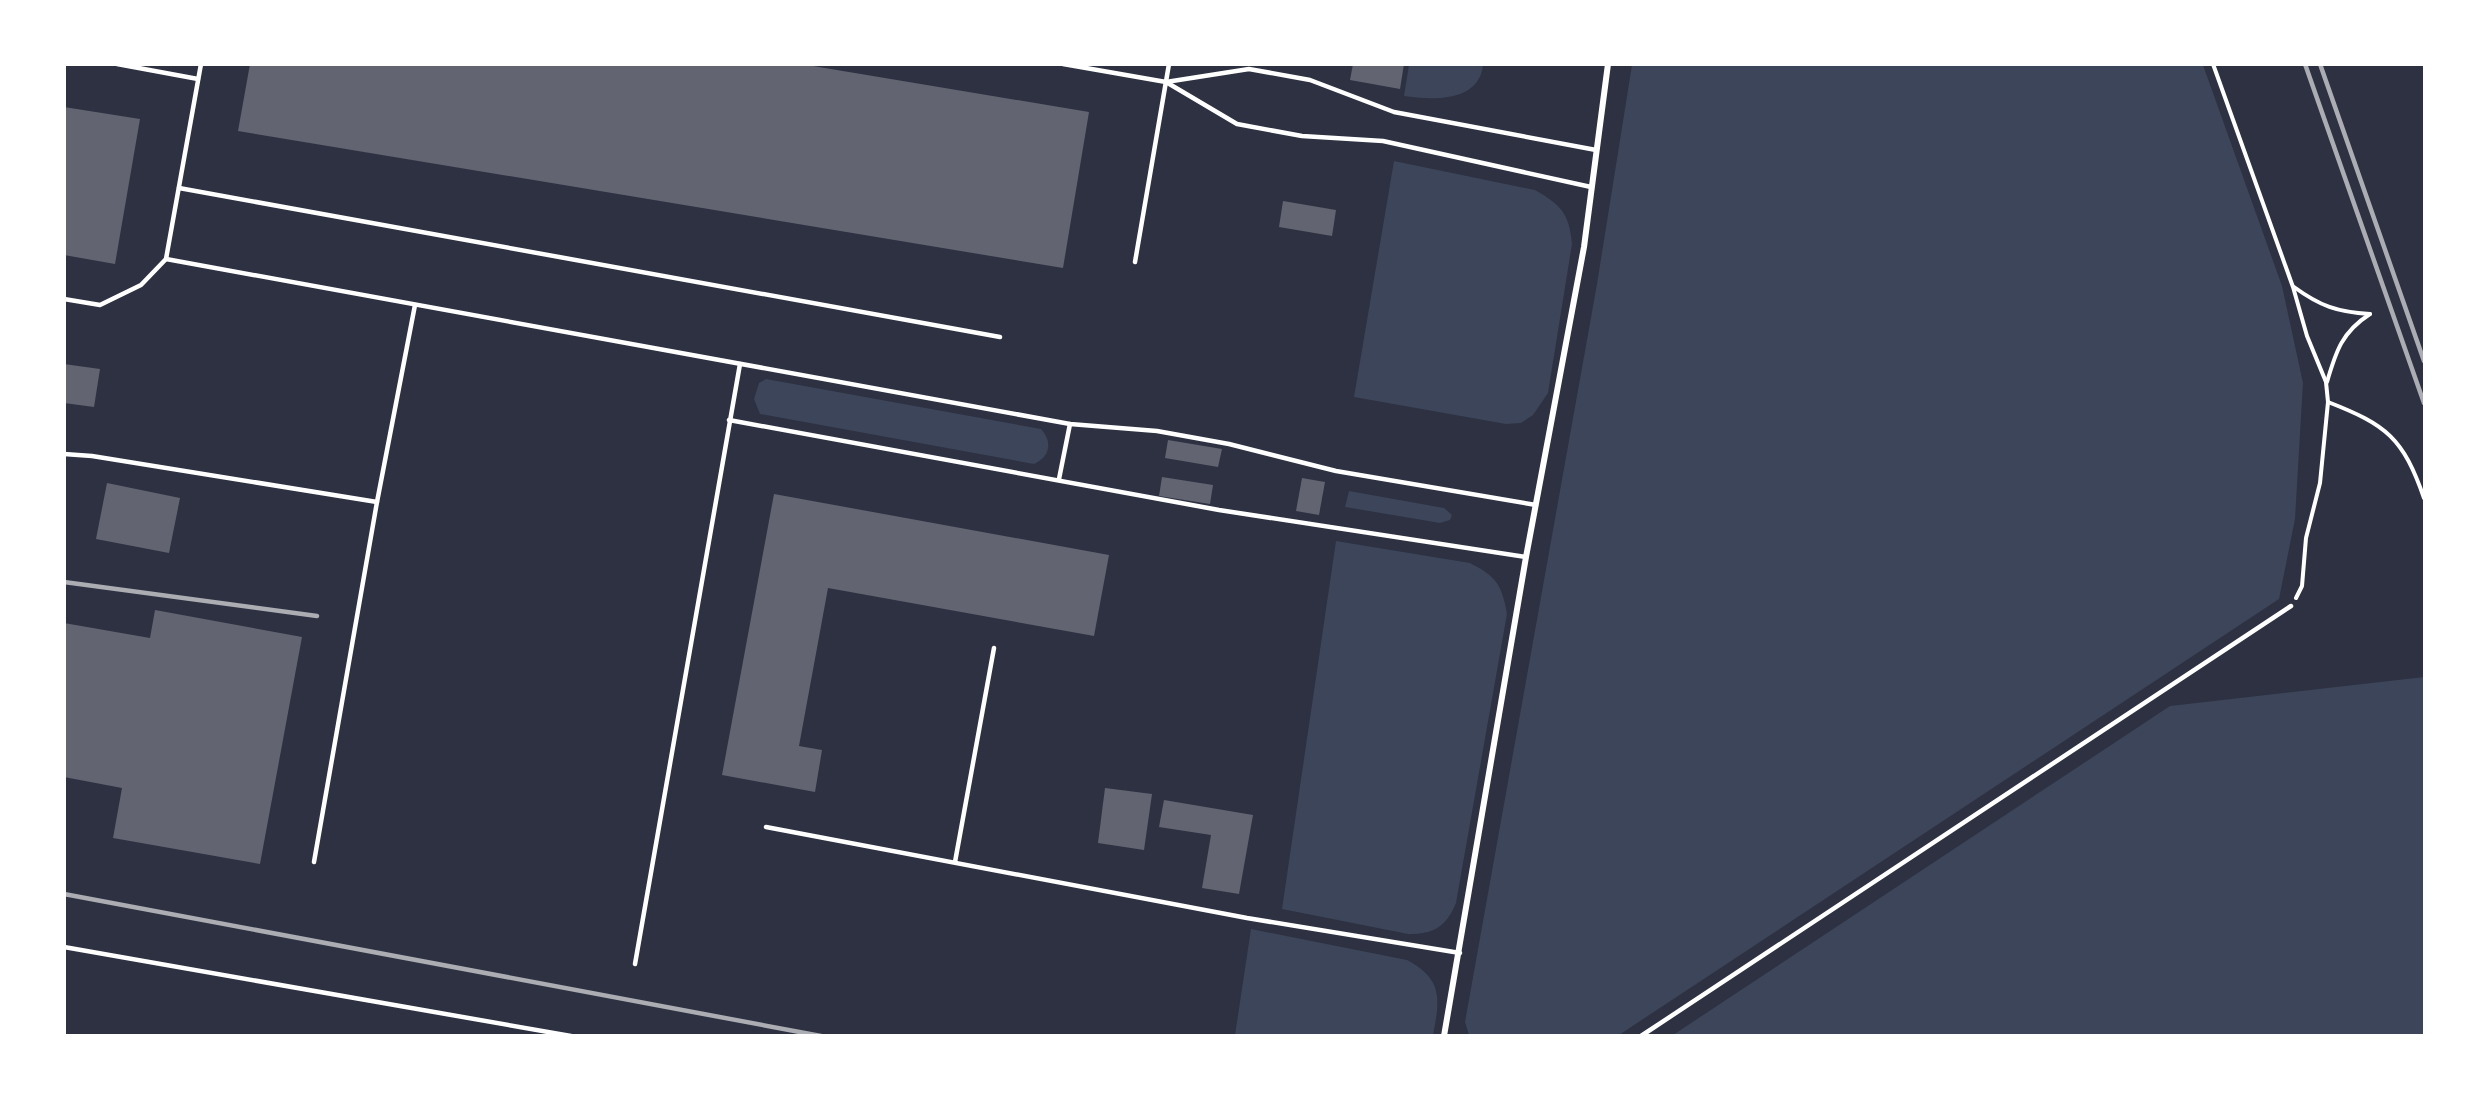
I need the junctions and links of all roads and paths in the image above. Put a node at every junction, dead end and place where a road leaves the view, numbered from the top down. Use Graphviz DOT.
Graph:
graph roads {
  1 [pos="117,64"];
  2 [pos="201,64"];
  3 [pos="1063,64"];
  4 [pos="1169,64"];
  5 [pos="1608,64"];
  6 [pos="2213,64"];
  7 [pos="198,79"];
  8 [pos="1166,82"];
  9 [pos="1596,150"];
  10 [pos="1591,187"];
  11 [pos="179,188"];
  12 [pos="166,259"];
  13 [pos="1135,262"];
  14 [pos="2293,286"];
  15 [pos="64,299"];
  16 [pos="415,305"];
  17 [pos="1000,337"];
  18 [pos="740,364"];
  19 [pos="2326,382"];
  20 [pos="2328,402"];
  21 [pos="729,420"];
  22 [pos="1070,424"];
  23 [pos="64,454"];
  24 [pos="1059,479"];
  25 [pos="2424,498"];
  26 [pos="377,502"];
  27 [pos="1536,505"];
  28 [pos="1526,557"];
  29 [pos="2290,606"];
  30 [pos="994,648"];
  31 [pos="766,827"];
  32 [pos="314,862"];
  33 [pos="955,862"];
  34 [pos="64,947"];
  35 [pos="1460,952"];
  36 [pos="635,964"];
  37 [pos="571,1035"];
  38 [pos="1444,1035"];
  39 [pos="1641,1035"];
  1 -- 7 [label="lane"];
  2 -- 7 [label="lane"];
  3 -- 8 [label="lane"];
  4 -- 8 [label="lane"];
  5 -- 9 [label="street"];
  6 -- 14 [label="path"];
  7 -- 11 [label="lane"];
  8 -- 9 [label="lane"];
  8 -- 10 [label="lane"];
  8 -- 13 [label="lane"];
  9 -- 10 [label="street"];
  10 -- 27 [label="street"];
  11 -- 12 [label="lane"];
  11 -- 17 [label="lane"];
  12 -- 15 [label="lane"];
  12 -- 16 [label="lane"];
  14 -- 19 [label="path"];
  14 -- 19 [label="path"];
  16 -- 18 [label="lane"];
  16 -- 26 [label="lane"];
  18 -- 21 [label="lane"];
  18 -- 22 [label="lane"];
  19 -- 20 [label="path"];
  20 -- 25 [label="path"];
  20 -- 29 [label="path"];
  21 -- 24 [label="lane"];
  21 -- 36 [label="lane"];
  22 -- 24 [label="lane"];
  22 -- 27 [label="lane"];
  23 -- 26 [label="lane"];
  24 -- 28 [label="lane"];
  26 -- 32 [label="lane"];
  27 -- 28 [label="street"];
  28 -- 35 [label="street"];
  29 -- 39 [label="lane"];
  30 -- 33 [label="lane"];
  31 -- 33 [label="lane"];
  33 -- 35 [label="lane"];
  34 -- 37 [label="lane"];
  35 -- 38 [label="street"];
}
